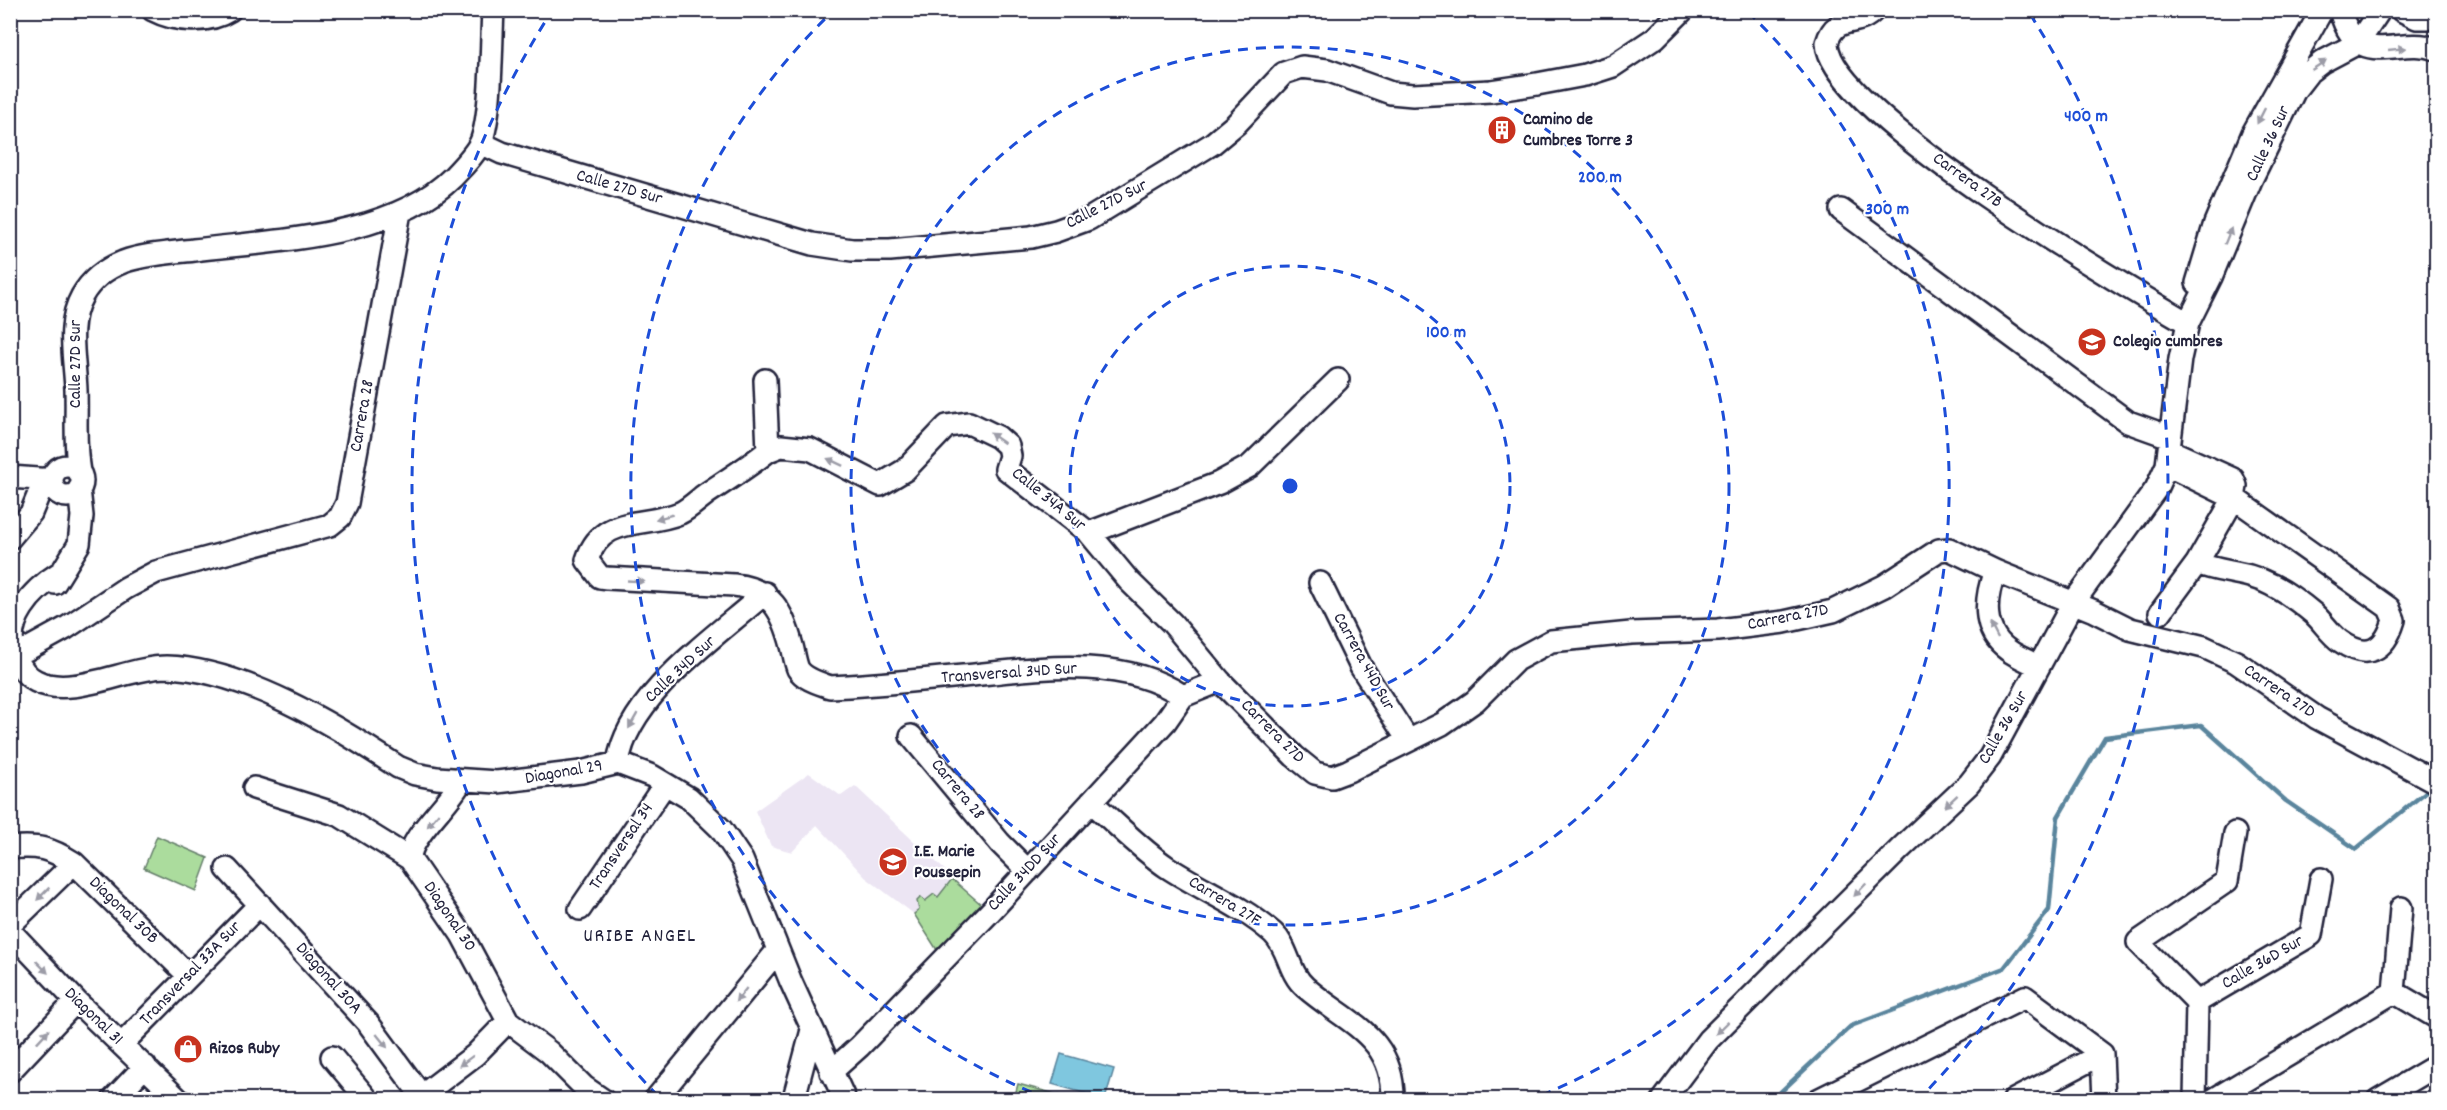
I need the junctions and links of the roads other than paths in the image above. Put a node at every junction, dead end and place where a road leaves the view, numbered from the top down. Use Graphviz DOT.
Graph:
graph roads {
  1 [pos="153,10"];
  2 [pos="230,10"];
  3 [pos="493,10"];
  4 [pos="1683,10"];
  5 [pos="1874,10"];
  6 [pos="2322,10"];
  7 [pos="2340,10"];
  8 [pos="2380,10"];
  9 [pos="2401,10"];
  10 [pos="2436,18"];
  11 [pos="2358,43"];
  12 [pos="2436,49"];
  13 [pos="480,143"];
  14 [pos="1842,210"];
  15 [pos="400,212"];
  16 [pos="2191,315"];
  17 [pos="765,380"];
  18 [pos="1338,380"];
  19 [pos="768,451"];
  20 [pos="2169,451"];
  21 [pos="10,477"];
  22 [pos="65,480"];
  23 [pos="2234,498"];
  24 [pos="1089,533"];
  25 [pos="10,538"];
  26 [pos="2197,563"];
  27 [pos="1995,571"];
  28 [pos="1320,583"];
  29 [pos="765,593"];
  30 [pos="2073,603"];
  31 [pos="2160,613"];
  32 [pos="17,652"];
  33 [pos="2038,666"];
  34 [pos="1220,681"];
  35 [pos="1183,696"];
  36 [pos="911,736"];
  37 [pos="1408,740"];
  38 [pos="618,763"];
  39 [pos="461,781"];
  40 [pos="2436,782"];
  41 [pos="665,784"];
  42 [pos="254,788"];
  43 [pos="1091,802"];
  44 [pos="2235,833"];
  45 [pos="10,848"];
  46 [pos="410,860"];
  47 [pos="74,863"];
  48 [pos="227,869"];
  49 [pos="1028,871"];
  50 [pos="2321,879"];
  51 [pos="260,904"];
  52 [pos="2401,908"];
  53 [pos="580,909"];
  54 [pos="10,925"];
  55 [pos="10,931"];
  56 [pos="778,950"];
  57 [pos="189,976"];
  58 [pos="2394,992"];
  59 [pos="76,1001"];
  60 [pos="2197,1002"];
  61 [pos="2436,1017"];
  62 [pos="508,1021"];
  63 [pos="812,1030"];
  64 [pos="122,1044"];
  65 [pos="2102,1054"];
  66 [pos="332,1057"];
  67 [pos="145,1066"];
  68 [pos="2436,1066"];
  69 [pos="10,1071"];
  70 [pos="831,1072"];
  71 [pos="795,1094"];
  72 [pos="419,1097"];
  73 [pos="113,1100"];
  74 [pos="180,1100"];
  75 [pos="368,1100"];
  76 [pos="603,1100"];
  77 [pos="655,1100"];
  78 [pos="845,1100"];
  79 [pos="1394,1100"];
  80 [pos="1663,1100"];
  81 [pos="1818,1100"];
  82 [pos="2014,1100"];
  83 [pos="2104,1100"];
  84 [pos="2195,1100"];
  85 [pos="2213,1100"];
  86 [pos="2378,1100"];
  1 -- 2 [label="street"];
  3 -- 13 [label="street"];
  4 -- 13 [label="street, Calle 27D Sur"];
  5 -- 16 [label="street, Carrera 27B"];
  6 -- 16 [label="street, Calle 36 Sur, one-way"];
  7 -- 11 [label="street"];
  8 -- 11 [label="street, Calle 36 Sur"];
  9 -- 10 [label="street"];
  11 -- 12 [label="street, one-way"];
  16 -- 11 [label="street, Calle 36 Sur, one-way"];
  13 -- 15 [label="street"];
  14 -- 20 [label="street"];
  15 -- 22 [label="street, Calle 27D Sur"];
  15 -- 32 [label="street, Carrera 28"];
  16 -- 20 [label="street, Calle 36 Sur"];
  17 -- 19 [label="street"];
  18 -- 24 [label="street"];
  24 -- 19 [label="street, Calle 34A Sur, one-way"];
  19 -- 29 [label="street, Calle 34A Sur, one-way"];
  20 -- 23 [label="street"];
  20 -- 30 [label="street, Calle 36 Sur"];
  21 -- 22 [label="street"];
  22 -- 25 [label="street"];
  22 -- 32 [label="street"];
  23 -- 26 [label="street"];
  23 -- 26 [label="street"];
  24 -- 34 [label="street, Calle 34A Sur"];
  26 -- 31 [label="street"];
  27 -- 30 [label="street, Carrera 27D"];
  33 -- 27 [label="street, one-way"];
  27 -- 37 [label="street, Carrera 27D"];
  28 -- 37 [label="street, Carrera 44D Sur"];
  29 -- 35 [label="street, Transversal 34D Sur"];
  29 -- 38 [label="street, Calle 34D Sur, one-way"];
  30 -- 33 [label="street, Calle 36 Sur"];
  30 -- 40 [label="street, Carrera 27D"];
  32 -- 39 [label="street, Diagonal 29"];
  33 -- 80 [label="street, Calle 36 Sur, one-way"];
  34 -- 35 [label="street"];
  34 -- 37 [label="street, Carrera 27D"];
  35 -- 43 [label="street, Calle 34DD Sur"];
  36 -- 49 [label="street, Carrera 28"];
  38 -- 39 [label="street, Diagonal 29"];
  38 -- 41 [label="street, Diagonal 29"];
  39 -- 46 [label="street, one-way"];
  41 -- 53 [label="street, Transversal 34"];
  41 -- 56 [label="street, Diagonal 29"];
  42 -- 46 [label="street, Diagonal 30"];
  43 -- 49 [label="street, Calle 34DD Sur"];
  43 -- 79 [label="street, Carrera 27F"];
  44 -- 60 [label="street"];
  45 -- 47 [label="street, Diagonal 30B"];
  46 -- 62 [label="street, Diagonal 30"];
  47 -- 54 [label="street, one-way"];
  47 -- 57 [label="street, Diagonal 30B"];
  48 -- 51 [label="street, Diagonal 30A"];
  49 -- 70 [label="street, Calle 34DD Sur"];
  50 -- 60 [label="street, Calle 36D Sur"];
  51 -- 57 [label="street, Transversal 33A Sur"];
  51 -- 72 [label="street, Diagonal 30A, one-way"];
  52 -- 58 [label="street"];
  55 -- 59 [label="street, Diagonal 31, one-way"];
  56 -- 63 [label="street, Diagonal 29"];
  56 -- 77 [label="street, one-way"];
  57 -- 64 [label="street, Transversal 33A Sur"];
  58 -- 61 [label="street"];
  58 -- 85 [label="street"];
  59 -- 64 [label="street, Diagonal 31"];
  69 -- 59 [label="street, one-way"];
  60 -- 84 [label="street"];
  62 -- 72 [label="street, one-way"];
  62 -- 76 [label="street, Diagonal 30"];
  63 -- 70 [label="street, Diagonal 29"];
  63 -- 71 [label="street"];
  64 -- 67 [label="street, Diagonal 31"];
  65 -- 81 [label="street"];
  65 -- 82 [label="street"];
  65 -- 83 [label="street"];
  66 -- 75 [label="street"];
  67 -- 73 [label="street"];
  67 -- 74 [label="street, Diagonal 31"];
  68 -- 86 [label="street"];
  70 -- 78 [label="street, Diagonal 29"];
}
